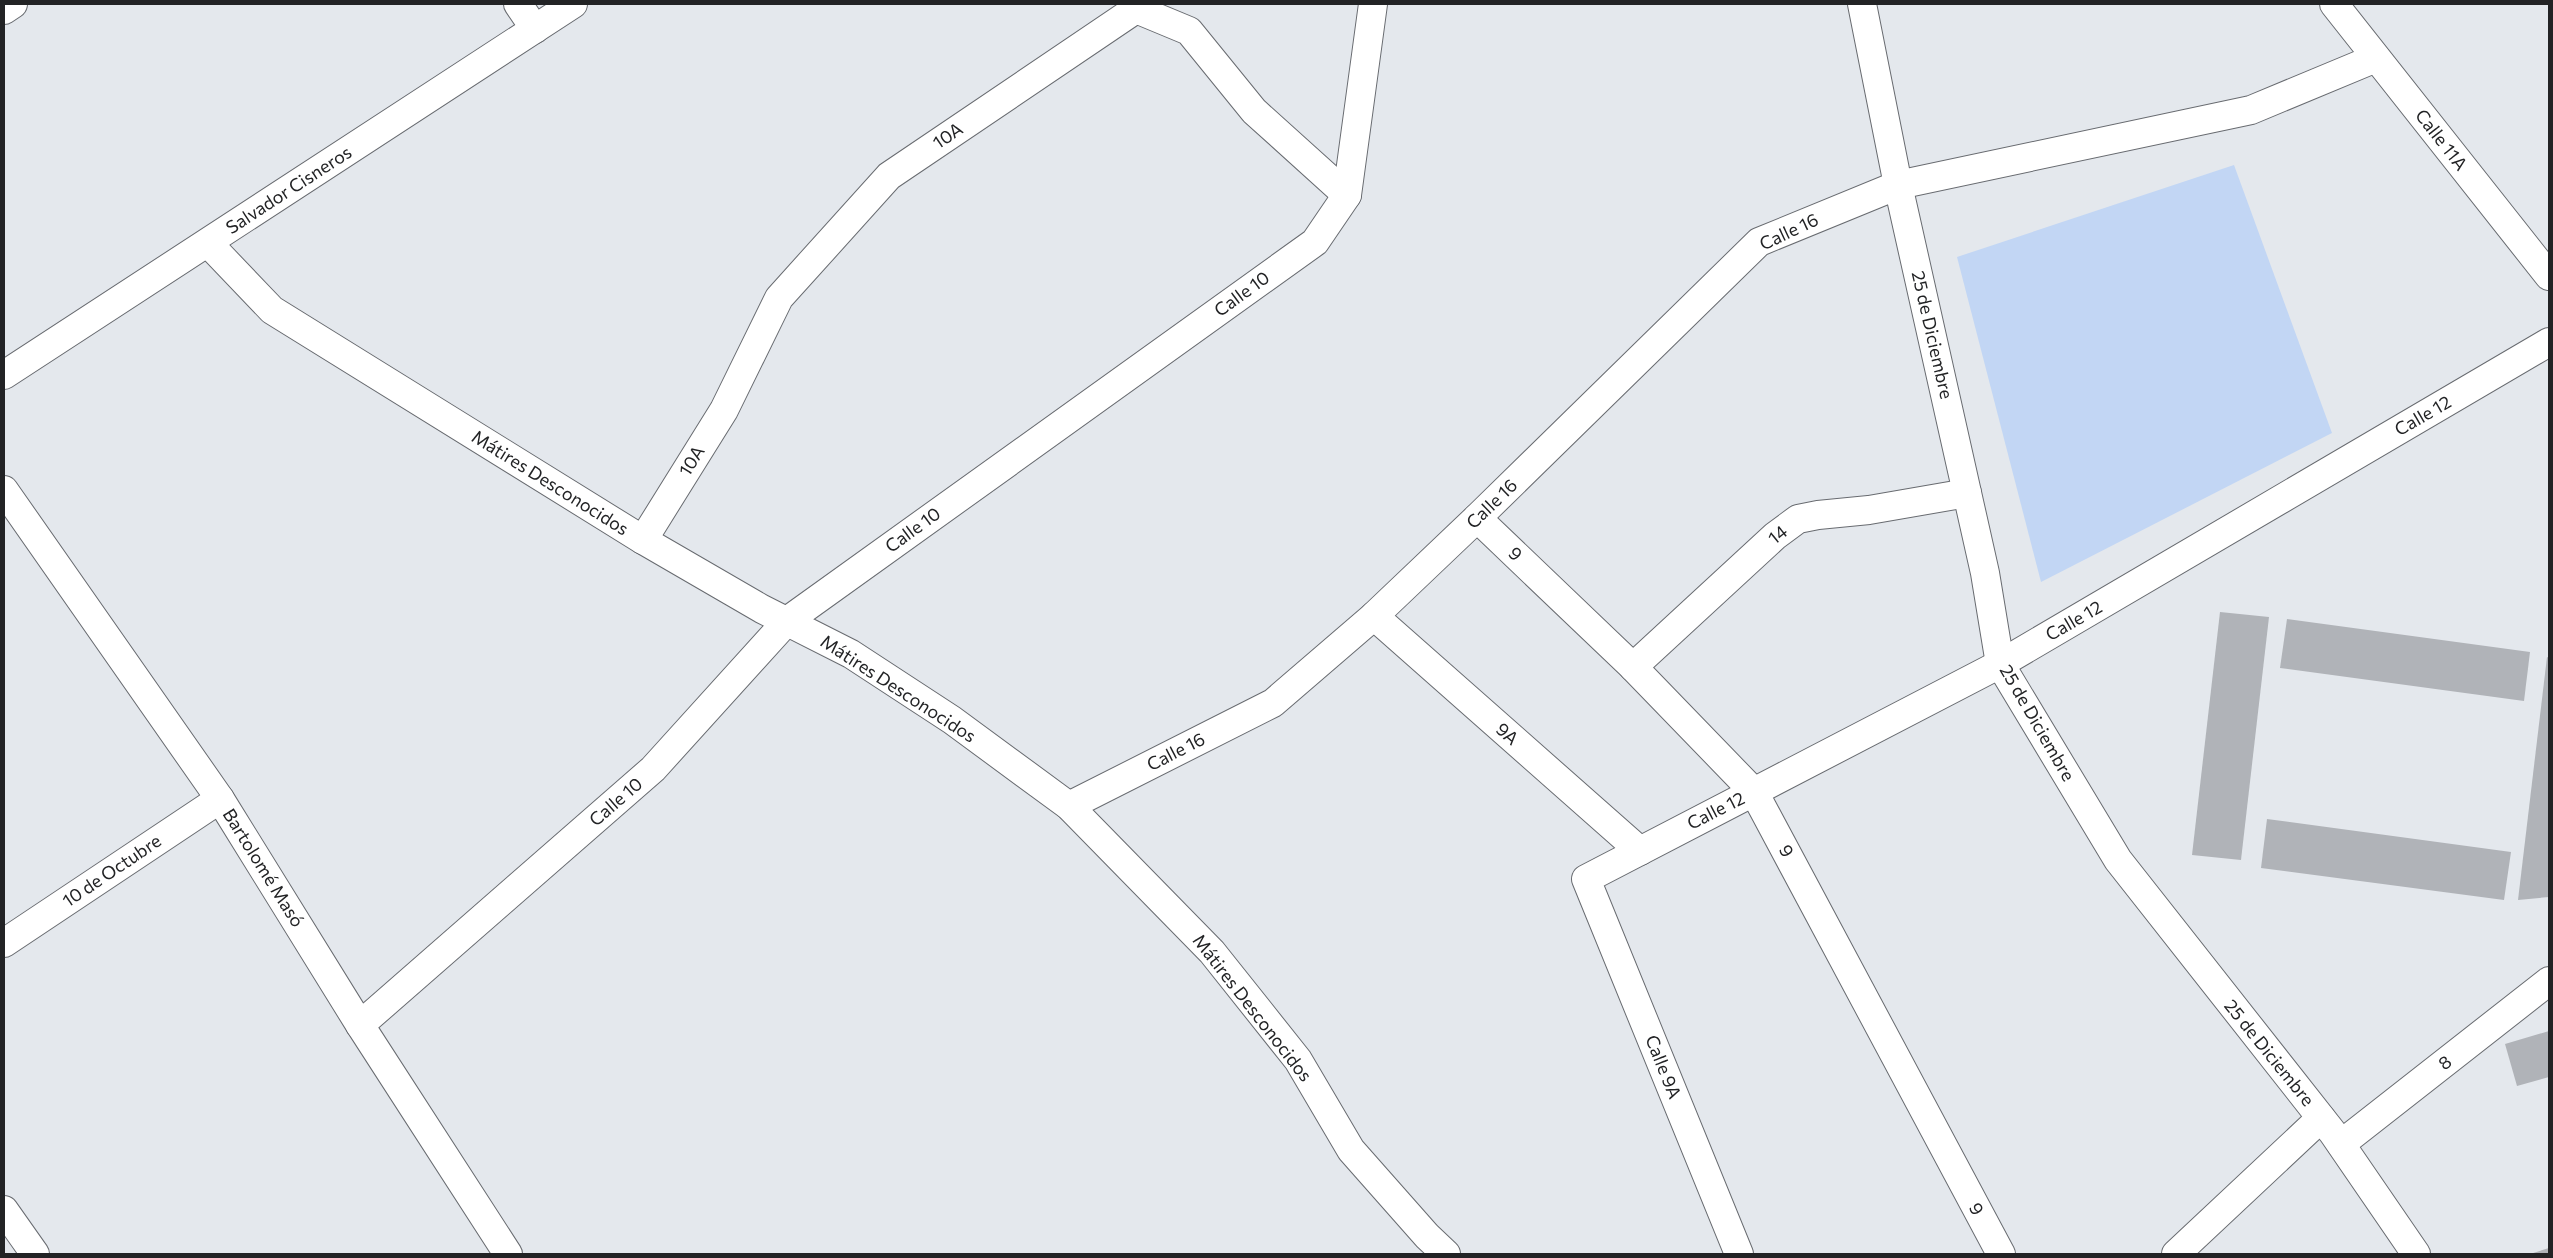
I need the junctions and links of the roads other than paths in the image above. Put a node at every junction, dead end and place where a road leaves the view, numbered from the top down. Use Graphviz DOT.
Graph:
graph roads {
  1 [pos="14,4"];
  2 [pos="518,4"];
  3 [pos="573,4"];
  4 [pos="1373,4"];
  5 [pos="1862,4"];
  6 [pos="2334,4"];
  7 [pos="4,10"];
  8 [pos="535,29"];
  9 [pos="2376,58"];
  10 [pos="1898,185"];
  11 [pos="1347,194"];
  12 [pos="208,243"];
  13 [pos="2549,276"];
  14 [pos="2549,342"];
  15 [pos="4,375"];
  16 [pos="4,490"];
  17 [pos="1967,493"];
  18 [pos="1477,518"];
  19 [pos="643,540"];
  20 [pos="1374,616"];
  21 [pos="787,621"];
  22 [pos="2000,664"];
  23 [pos="1633,667"];
  24 [pos="1754,792"];
  25 [pos="220,799"];
  26 [pos="1069,806"];
  27 [pos="1640,851"];
  28 [pos="1586,879"];
  29 [pos="4,943"];
  30 [pos="2549,981"];
  31 [pos="360,1025"];
  32 [pos="2321,1118"];
  33 [pos="2341,1144"];
  34 [pos="4,1210"];
  35 [pos="35,1254"];
  36 [pos="508,1254"];
  37 [pos="1446,1254"];
  38 [pos="1739,1254"];
  39 [pos="2000,1254"];
  40 [pos="2176,1254"];
  41 [pos="2416,1254"];
  1 -- 7 [label="street"];
  2 -- 8 [label="street"];
  3 -- 8 [label="street, Salvador Cisneros"];
  4 -- 11 [label="street, Calle 10"];
  5 -- 10 [label="street, 25 de Diciembre"];
  6 -- 9 [label="street, Calle 11A"];
  8 -- 12 [label="street, Salvador Cisneros"];
  9 -- 10 [label="street, Calle 16"];
  9 -- 13 [label="street, Calle 11A"];
  10 -- 17 [label="street, 25 de Diciembre"];
  10 -- 18 [label="street, Calle 16"];
  11 -- 19 [label="street, 10A"];
  11 -- 21 [label="street, Calle 10"];
  12 -- 15 [label="street, Salvador Cisneros"];
  12 -- 19 [label="street, Mátires Desconocidos"];
  14 -- 22 [label="street, Calle 12"];
  16 -- 25 [label="street, Bartolomé Masó"];
  17 -- 22 [label="street, 25 de Diciembre"];
  17 -- 23 [label="street, 14"];
  18 -- 20 [label="street, Calle 16"];
  18 -- 23 [label="street, 9"];
  19 -- 21 [label="street, Mátires Desconocidos"];
  20 -- 26 [label="street, Calle 16"];
  20 -- 27 [label="street, 9A"];
  21 -- 26 [label="street, Mátires Desconocidos"];
  21 -- 31 [label="street, Calle 10"];
  22 -- 24 [label="street, Calle 12"];
  22 -- 32 [label="street, 25 de Diciembre"];
  23 -- 24 [label="street, 9"];
  24 -- 27 [label="street, Calle 12"];
  24 -- 39 [label="street, 9"];
  25 -- 29 [label="street, 10 de Octubre"];
  25 -- 31 [label="street, Bartolomé Masó"];
  26 -- 37 [label="street, Mátires Desconocidos"];
  27 -- 28 [label="street, Calle 12"];
  28 -- 38 [label="street, Calle 9A"];
  30 -- 33 [label="street, 8"];
  31 -- 36 [label="street, Bartolomé Masó"];
  32 -- 33 [label="street, 25 de Diciembre"];
  32 -- 40 [label="street"];
  33 -- 41 [label="street, 25 de Diciembre"];
  34 -- 35 [label="street"];
}
